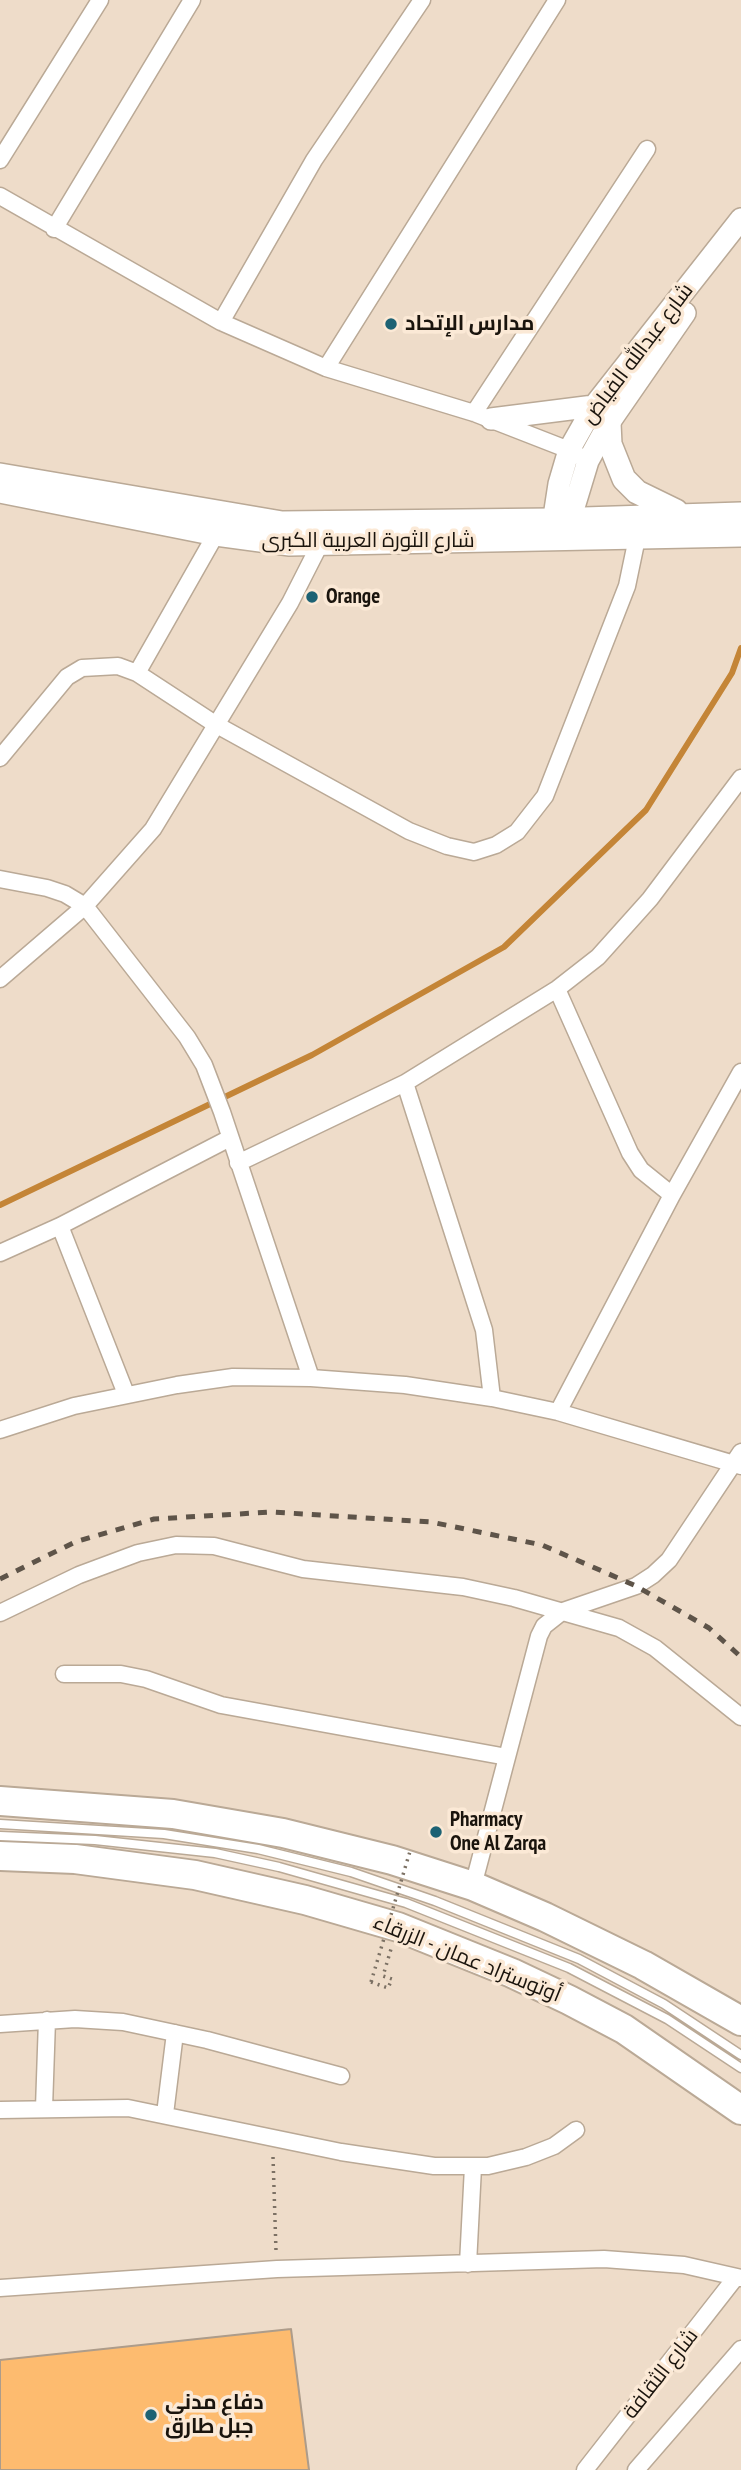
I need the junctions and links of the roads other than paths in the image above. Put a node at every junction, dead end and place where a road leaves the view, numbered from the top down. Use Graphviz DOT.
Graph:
graph roads {
  1 [pos="100,0"];
  2 [pos="192,0"];
  3 [pos="422,0"];
  4 [pos="557,0"];
  5 [pos="647,149"];
  6 [pos="0,160"];
  7 [pos="0,197"];
  8 [pos="741,219"];
  9 [pos="54,229"];
  10 [pos="741,241"];
  11 [pos="221,322"];
  12 [pos="327,368"];
  13 [pos="602,415"];
  14 [pos="483,416"];
  15 [pos="569,450"];
  16 [pos="588,461"];
  17 [pos="0,475"];
  18 [pos="0,491"];
  19 [pos="741,514"];
  20 [pos="685,515"];
  21 [pos="562,529"];
  22 [pos="216,534"];
  23 [pos="741,535"];
  24 [pos="637,538"];
  25 [pos="320,544"];
  26 [pos="138,673"];
  27 [pos="215,724"];
  28 [pos="0,758"];
  29 [pos="741,778"];
  30 [pos="0,879"];
  31 [pos="85,906"];
  32 [pos="0,979"];
  33 [pos="557,989"];
  34 [pos="741,1072"];
  35 [pos="405,1083"];
  36 [pos="230,1138"];
  37 [pos="239,1163"];
  38 [pos="672,1195"];
  39 [pos="60,1226"];
  40 [pos="0,1253"];
  41 [pos="311,1378"];
  42 [pos="125,1394"];
  43 [pos="492,1398"];
  44 [pos="558,1412"];
  45 [pos="0,1430"];
  46 [pos="739,1460"];
  47 [pos="563,1611"];
  48 [pos="0,1613"];
  49 [pos="64,1674"];
  50 [pos="741,1717"];
  51 [pos="507,1757"];
  52 [pos="0,1801"];
  53 [pos="0,1825"];
  54 [pos="0,1836"];
  55 [pos="0,1856"];
  56 [pos="473,1886"];
  57 [pos="47,2020"];
  58 [pos="741,2021"];
  59 [pos="0,2024"];
  60 [pos="175,2034"];
  61 [pos="741,2054"];
  62 [pos="741,2068"];
  63 [pos="341,2076"];
  64 [pos="44,2108"];
  65 [pos="0,2110"];
  66 [pos="741,2110"];
  67 [pos="165,2114"];
  68 [pos="576,2130"];
  69 [pos="473,2167"];
  70 [pos="468,2264"];
  71 [pos="738,2278"];
  72 [pos="0,2288"];
  73 [pos="741,2349"];
  74 [pos="585,2470"];
  75 [pos="636,2470"];
  1 -- 6 [label="street"];
  2 -- 9 [label="street"];
  3 -- 11 [label="street"];
  4 -- 12 [label="street"];
  5 -- 14 [label="street"];
  7 -- 9 [label="street"];
  8 -- 13 [label="street, شارع عبدالله الفياض"];
  9 -- 11 [label="street"];
  10 -- 13 [label="street, شارع عبدالله الفياض"];
  11 -- 12 [label="street"];
  12 -- 14 [label="street"];
  13 -- 14 [label="street"];
  13 -- 15 [label="street, شارع عبدالله الفياض"];
  13 -- 16 [label="street, شارع عبدالله الفياض"];
  13 -- 20 [label="main road"];
  14 -- 15 [label="street"];
  15 -- 16 [label="street"];
  15 -- 21 [label="street, شارع عبدالله الفياض"];
  16 -- 21 [label="street, شارع عبدالله الفياض"];
  17 -- 21 [label="main road, شارع الثورة العربية الكبرى"];
  18 -- 22 [label="main road, شارع الثورة العربية الكبرى"];
  19 -- 20 [label="main road, شارع الثورة العربية الكبرى"];
  20 -- 21 [label="main road, شارع الثورة العربية الكبرى"];
  21 -- 24 [label="main road, شارع الثورة العربية الكبرى"];
  21 -- 25 [label="main road, شارع الثورة العربية الكبرى"];
  22 -- 25 [label="main road, شارع الثورة العربية الكبرى"];
  22 -- 26 [label="street"];
  23 -- 24 [label="main road, شارع الثورة العربية الكبرى"];
  24 -- 27 [label="street"];
  25 -- 27 [label="street"];
  26 -- 27 [label="street"];
  26 -- 28 [label="street"];
  27 -- 31 [label="street"];
  29 -- 33 [label="street"];
  30 -- 31 [label="street"];
  31 -- 32 [label="street"];
  31 -- 36 [label="street"];
  33 -- 35 [label="street"];
  33 -- 38 [label="street"];
  34 -- 38 [label="street"];
  35 -- 37 [label="street"];
  35 -- 43 [label="street"];
  36 -- 37 [label="street"];
  36 -- 39 [label="street"];
  37 -- 41 [label="street"];
  38 -- 44 [label="street"];
  39 -- 40 [label="street"];
  39 -- 42 [label="street"];
  41 -- 42 [label="street"];
  41 -- 43 [label="street"];
  42 -- 45 [label="street"];
  43 -- 44 [label="street"];
  44 -- 46 [label="street"];
  46 -- 47 [label="street"];
  47 -- 48 [label="street"];
  47 -- 50 [label="street"];
  47 -- 51 [label="street"];
  49 -- 51 [label="street"];
  51 -- 56 [label="street"];
  52 -- 56 [label="highway"];
  53 -- 61 [label="lane"];
  54 -- 62 [label="lane"];
  55 -- 66 [label="highway, أوتوستراد عمان - الزرقاء"];
  56 -- 58 [label="highway"];
  57 -- 59 [label="street"];
  57 -- 60 [label="street"];
  57 -- 64 [label="street"];
  60 -- 63 [label="street"];
  60 -- 67 [label="street"];
  64 -- 65 [label="street"];
  64 -- 67 [label="street"];
  67 -- 69 [label="street"];
  68 -- 69 [label="street"];
  69 -- 70 [label="street"];
  70 -- 71 [label="street"];
  70 -- 72 [label="street"];
  71 -- 74 [label="street, شارع الثقافة"];
  73 -- 75 [label="street, شارع الثقافة"];
}
